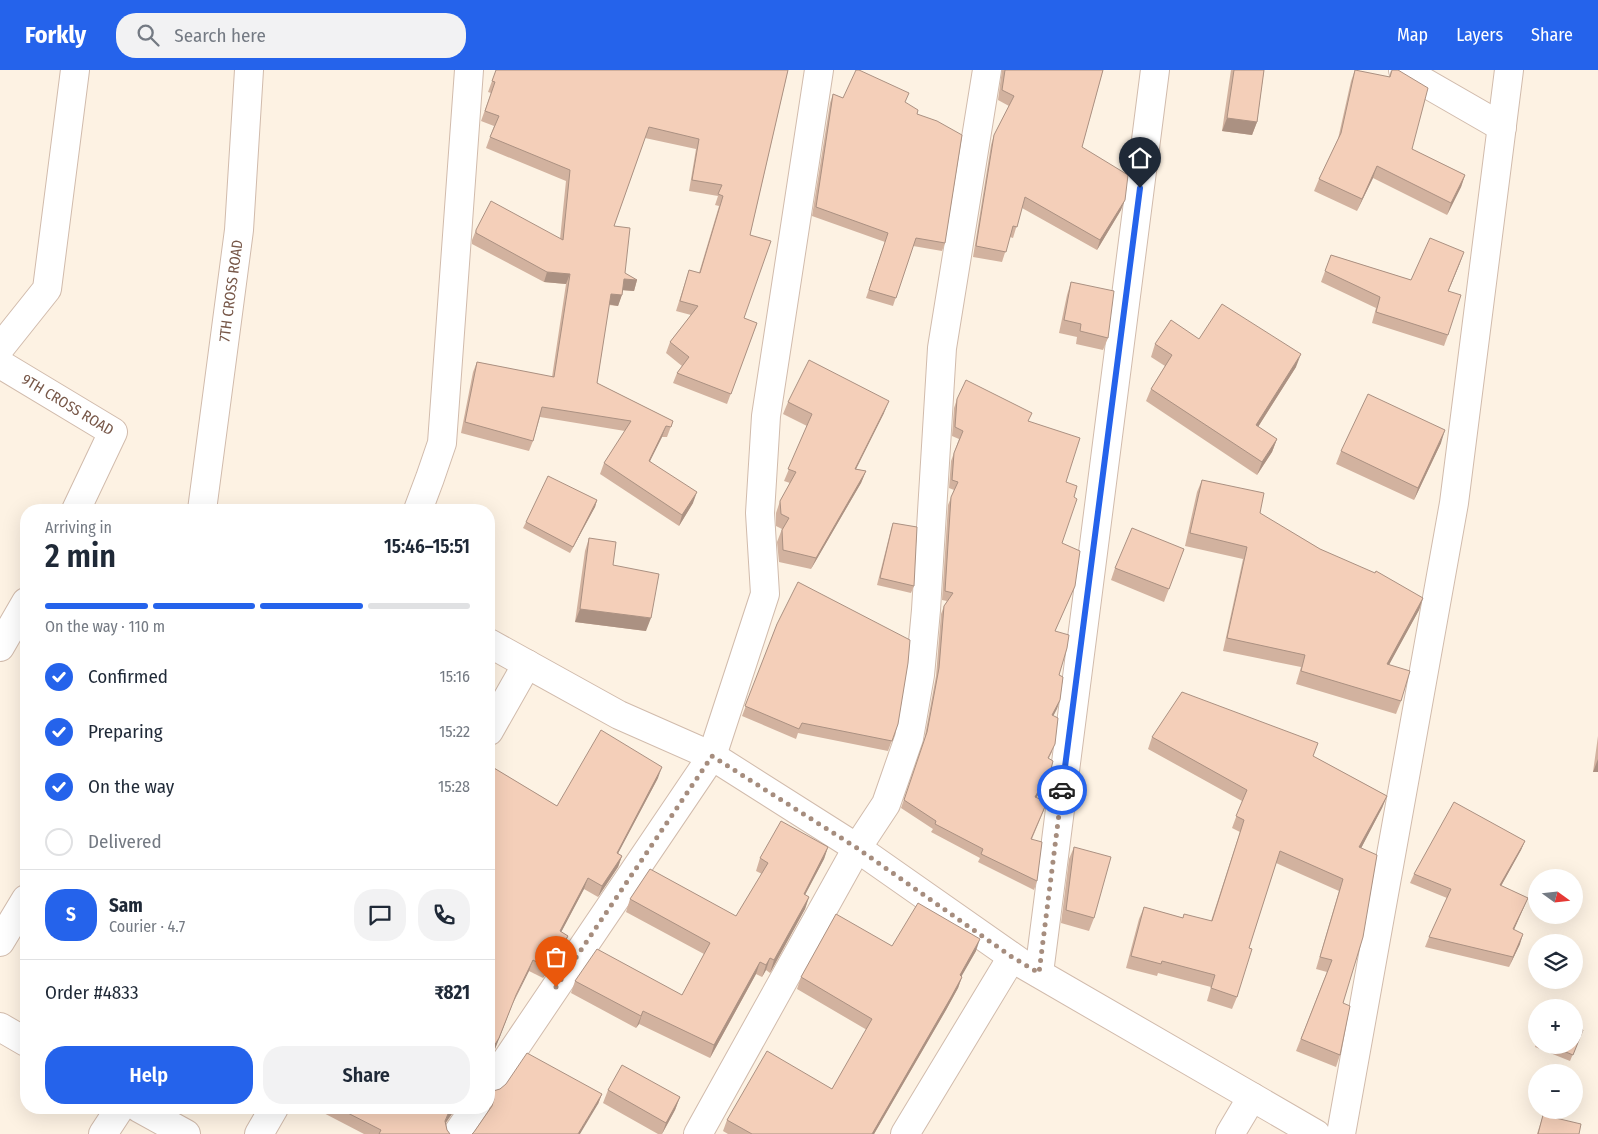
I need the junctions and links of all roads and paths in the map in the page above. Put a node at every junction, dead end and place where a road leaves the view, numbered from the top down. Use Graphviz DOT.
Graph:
graph roads {
  1 [pos="75,70"];
  2 [pos="249,70"];
  3 [pos="469,70"];
  4 [pos="820,70"];
  5 [pos="987,70"];
  6 [pos="1155,70"];
  7 [pos="1403,70"];
  8 [pos="1509,70"];
  9 [pos="1502,127"];
  10 [pos="0,348"];
  11 [pos="0,364"];
  12 [pos="79,504"];
  13 [pos="203,504"];
  14 [pos="420,504"];
  15 [pos="20,612"];
  16 [pos="495,646"];
  17 [pos="0,647"];
  18 [pos="527,664"];
  19 [pos="495,720"];
  20 [pos="712,756"];
  21 [pos="857,848"];
  22 [pos="20,909"];
  23 [pos="0,942"];
  24 [pos="1012,957"];
  25 [pos="1039,973"];
  26 [pos="0,1027"];
  27 [pos="20,1039"];
  28 [pos="495,1077"];
  29 [pos="1252,1097"];
  30 [pos="116,1114"];
  31 [pos="150,1114"];
  32 [pos="271,1114"];
  33 [pos="470,1114"];
  34 [pos="104,1134"];
  35 [pos="186,1134"];
  36 [pos="259,1134"];
  37 [pos="457,1134"];
  38 [pos="698,1134"];
  39 [pos="905,1134"];
  40 [pos="1230,1134"];
  41 [pos="1316,1134"];
  42 [pos="1341,1134"];
  1 -- 10 [label="street"];
  2 -- 13 [label="street, 7TH CROSS ROAD"];
  3 -- 14 [label="street"];
  4 -- 20 [label="street"];
  5 -- 21 [label="street"];
  6 -- 25 [label="street"];
  7 -- 9 [label="street"];
  8 -- 9 [label="street"];
  9 -- 42 [label="street"];
  11 -- 12 [label="street, 9TH CROSS ROAD"];
  15 -- 17 [label="street"];
  16 -- 18 [label="street"];
  18 -- 19 [label="street"];
  18 -- 20 [label="street"];
  20 -- 21 [label="street"];
  20 -- 28 [label="street"];
  21 -- 24 [label="street"];
  21 -- 38 [label="street"];
  22 -- 23 [label="street"];
  24 -- 25 [label="street"];
  24 -- 39 [label="street"];
  25 -- 29 [label="street"];
  26 -- 27 [label="street"];
  29 -- 40 [label="street"];
  29 -- 41 [label="street"];
  30 -- 34 [label="street"];
  31 -- 35 [label="street"];
  32 -- 36 [label="street"];
  33 -- 37 [label="street"];
}
